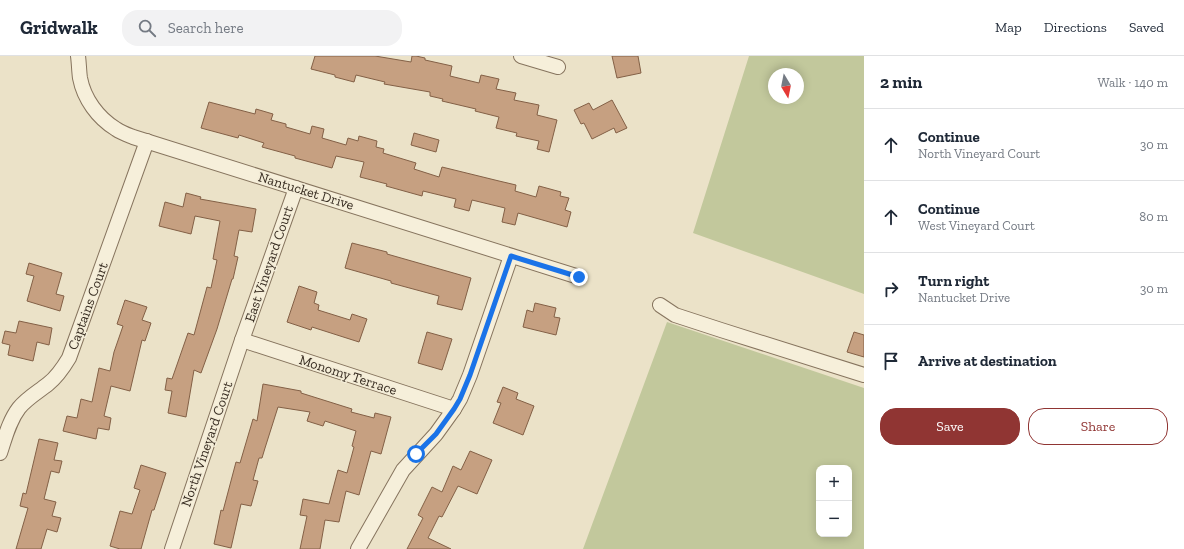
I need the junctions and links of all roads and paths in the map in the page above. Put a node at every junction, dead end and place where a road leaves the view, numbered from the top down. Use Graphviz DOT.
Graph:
graph roads {
  1 [pos="78,56"];
  2 [pos="521,56"];
  3 [pos="558,67"];
  4 [pos="147,141"];
  5 [pos="296,188"];
  6 [pos="511,256"];
  7 [pos="579,277"];
  8 [pos="660,305"];
  9 [pos="242,340"];
  10 [pos="864,375"];
  11 [pos="454,409"];
  12 [pos="0,453"];
  13 [pos="172,549"];
  14 [pos="358,549"];
  1 -- 4 [label="street, Nantucket Drive"];
  2 -- 3 [label="street"];
  4 -- 5 [label="street, Nantucket Drive"];
  4 -- 12 [label="street, Captains Court"];
  5 -- 6 [label="street, Nantucket Drive"];
  5 -- 9 [label="street, East Vineyard Court"];
  6 -- 7 [label="street, Nantucket Drive"];
  6 -- 11 [label="street"];
  8 -- 10 [label="street"];
  9 -- 11 [label="street, Monomy Terrace"];
  9 -- 13 [label="street, North Vineyard Court"];
  11 -- 14 [label="street"];
}
